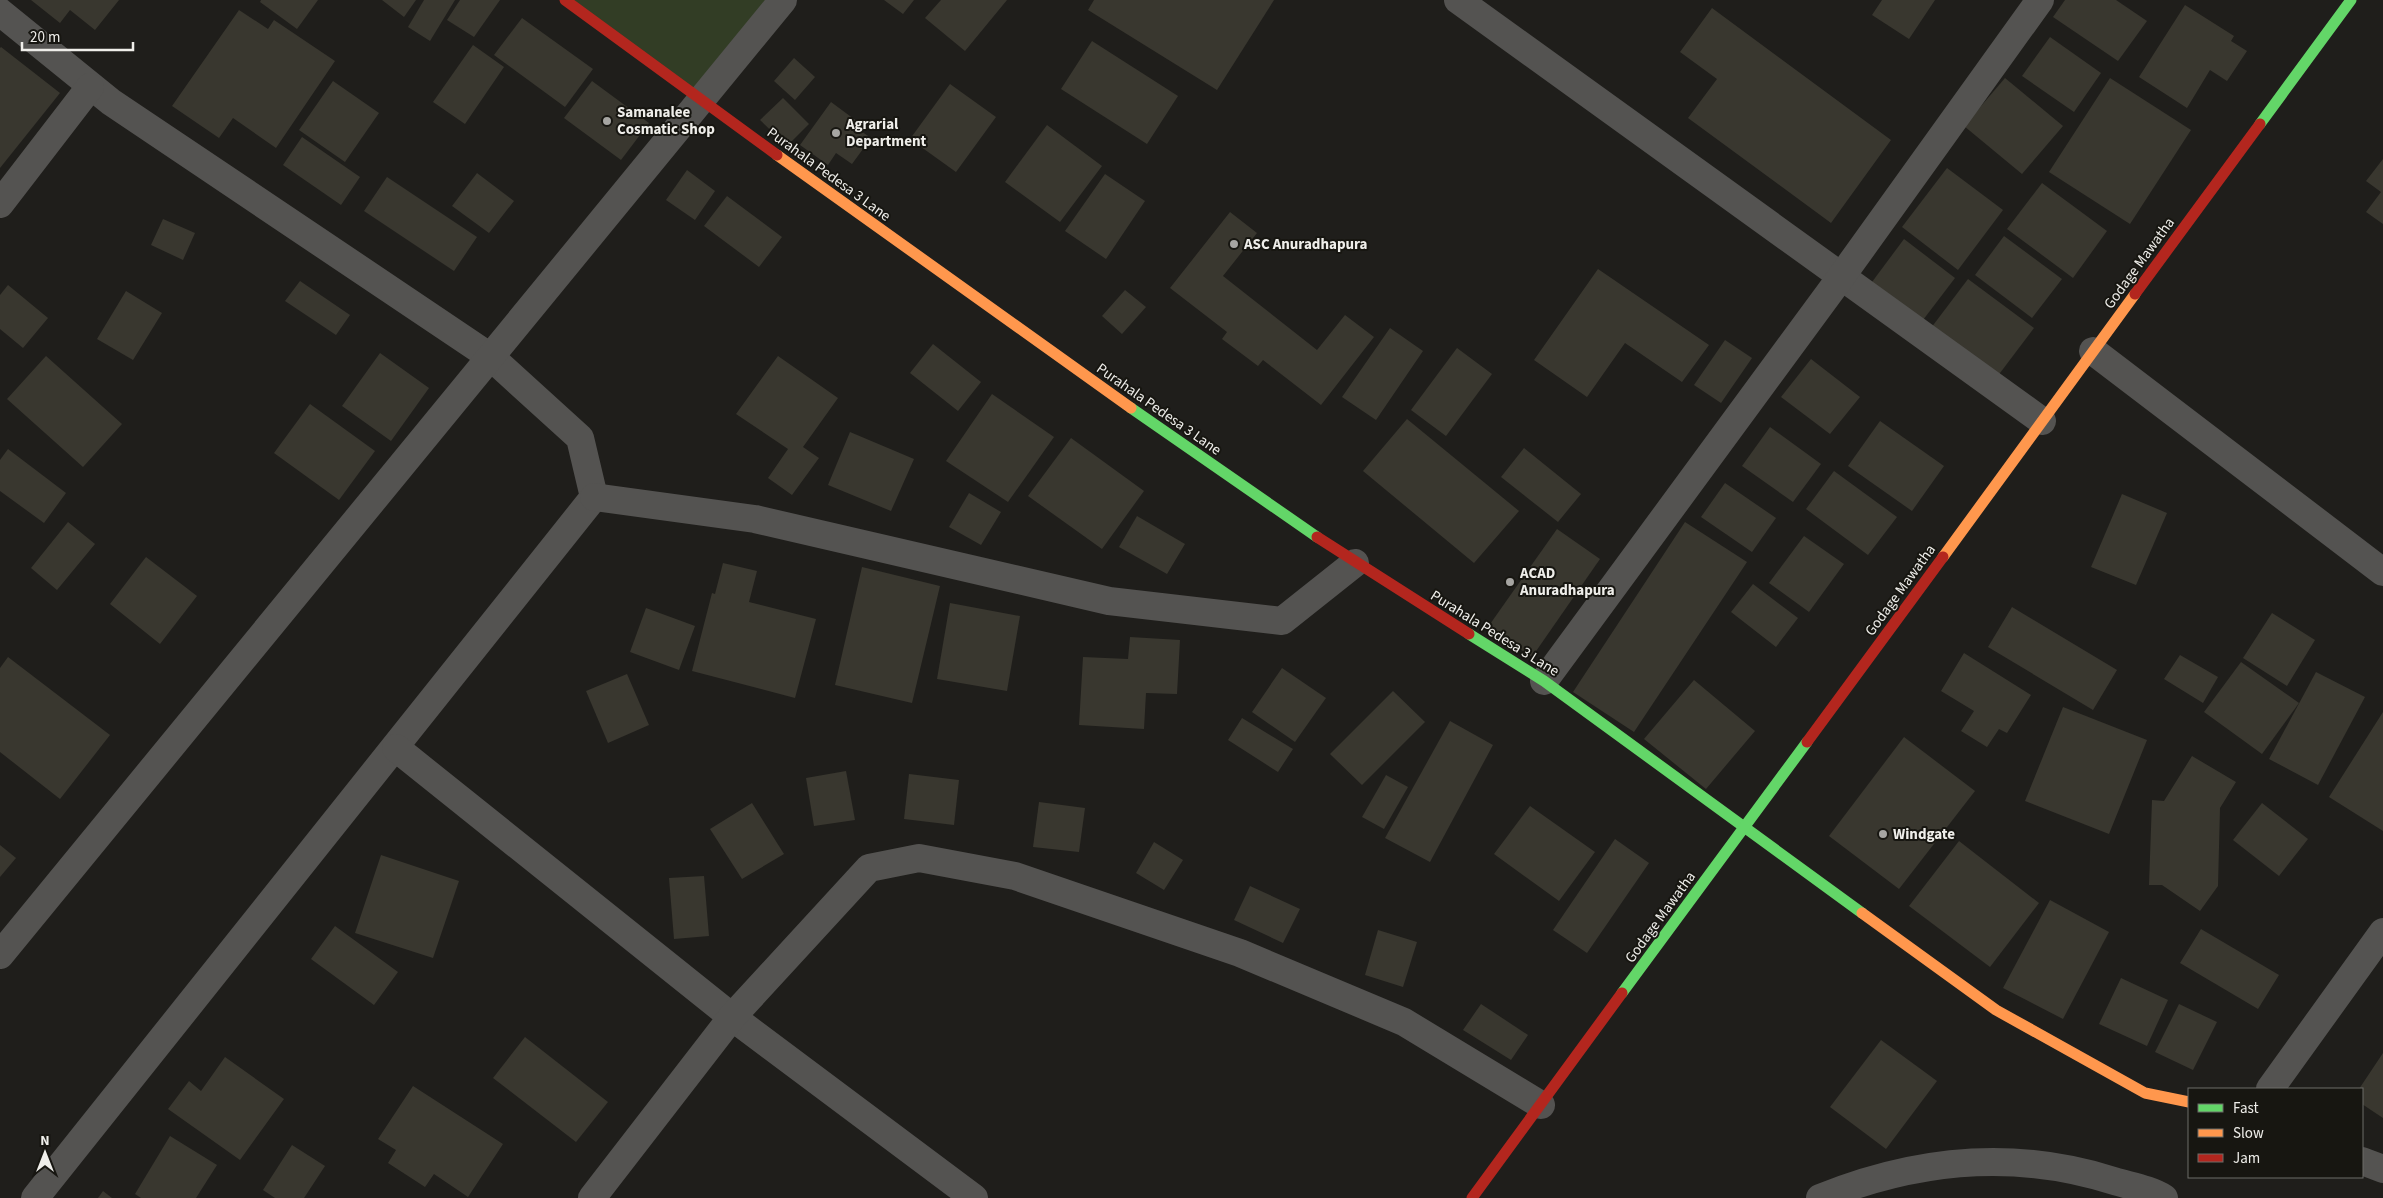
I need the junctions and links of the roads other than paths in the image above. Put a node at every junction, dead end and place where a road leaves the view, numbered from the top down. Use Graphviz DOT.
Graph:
graph roads {
  1 [pos="566,0"];
  2 [pos="783,0"];
  3 [pos="1458,0"];
  4 [pos="2040,0"];
  5 [pos="2343,3"];
  6 [pos="0,12"];
  7 [pos="90,87"];
  8 [pos="701,101"];
  9 [pos="0,204"];
  10 [pos="1841,277"];
  11 [pos="2093,351"];
  12 [pos="492,358"];
  13 [pos="2042,420"];
  14 [pos="594,497"];
  15 [pos="1355,564"];
  16 [pos="2383,572"];
  17 [pos="1544,681"];
  18 [pos="396,748"];
  19 [pos="1746,826"];
  20 [pos="2383,932"];
  21 [pos="0,955"];
  22 [pos="732,1017"];
  23 [pos="2271,1088"];
  24 [pos="2188,1102"];
  25 [pos="1541,1106"];
  26 [pos="2363,1160"];
  27 [pos="2383,1169"];
  28 [pos="35,1198"];
  29 [pos="592,1198"];
  30 [pos="974,1198"];
  31 [pos="1472,1198"];
  32 [pos="1820,1198"];
  33 [pos="2164,1198"];
  1 -- 8 [label="street, Purahala Pedesa 3 Lane"];
  2 -- 8 [label="street"];
  3 -- 10 [label="street"];
  4 -- 10 [label="street"];
  5 -- 11 [label="street, Godage Mawatha"];
  6 -- 7 [label="street"];
  7 -- 9 [label="street"];
  7 -- 12 [label="street"];
  8 -- 12 [label="street"];
  8 -- 15 [label="street, Purahala Pedesa 3 Lane"];
  10 -- 13 [label="street"];
  10 -- 17 [label="street"];
  11 -- 13 [label="street, Godage Mawatha"];
  11 -- 16 [label="street"];
  12 -- 14 [label="street"];
  12 -- 21 [label="street"];
  13 -- 19 [label="street, Godage Mawatha"];
  14 -- 15 [label="street"];
  14 -- 18 [label="street"];
  15 -- 17 [label="street, Purahala Pedesa 3 Lane"];
  17 -- 19 [label="street, Purahala Pedesa 3 Lane"];
  18 -- 22 [label="street"];
  18 -- 28 [label="street"];
  19 -- 24 [label="street, Purahala Pedesa 3 Lane"];
  19 -- 25 [label="street, Godage Mawatha"];
  20 -- 23 [label="street"];
  22 -- 25 [label="street"];
  22 -- 29 [label="street"];
  22 -- 30 [label="street"];
  25 -- 31 [label="street, Godage Mawatha"];
  26 -- 27 [label="street"];
  32 -- 33 [label="street"];
}
